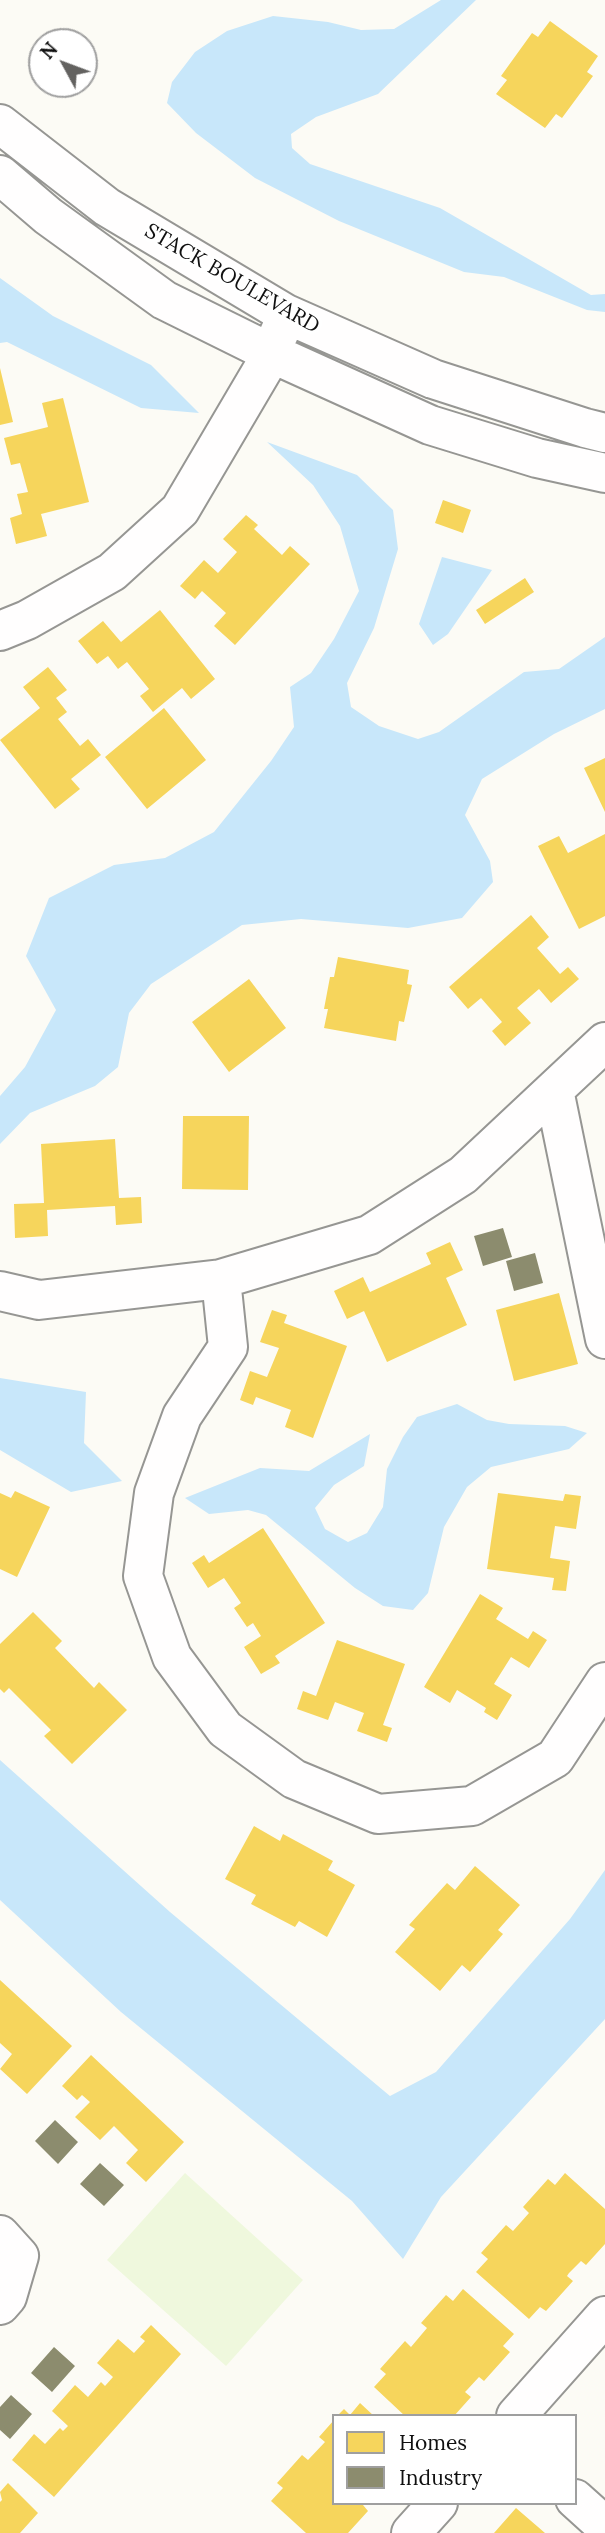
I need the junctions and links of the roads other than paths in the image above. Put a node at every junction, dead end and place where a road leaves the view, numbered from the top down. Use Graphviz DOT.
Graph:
graph roads {
  1 [pos="0,124"];
  2 [pos="0,175"];
  3 [pos="286,314"];
  4 [pos="271,354"];
  5 [pos="605,433"];
  6 [pos="605,473"];
  7 [pos="0,631"];
  8 [pos="605,1042"];
  9 [pos="554,1090"];
  10 [pos="221,1279"];
  11 [pos="0,1291"];
  12 [pos="605,1339"];
  13 [pos="605,1682"];
  14 [pos="0,2235"];
  15 [pos="0,2305"];
  16 [pos="605,2316"];
  17 [pos="518,2414"];
  18 [pos="577,2500"];
  19 [pos="436,2505"];
  20 [pos="605,2526"];
  21 [pos="411,2533"];
  1 -- 3 [label="street, STACK BOULEVARD"];
  2 -- 4 [label="street, STACK BOULEVARD"];
  3 -- 4 [label="street"];
  3 -- 5 [label="street, STACK BOULEVARD"];
  4 -- 6 [label="street, STACK BOULEVARD"];
  4 -- 7 [label="street"];
  8 -- 9 [label="street"];
  9 -- 10 [label="street"];
  9 -- 12 [label="street"];
  10 -- 11 [label="street"];
  10 -- 13 [label="street"];
  14 -- 15 [label="street"];
  16 -- 17 [label="street"];
  18 -- 20 [label="street"];
  19 -- 21 [label="street"];
}
